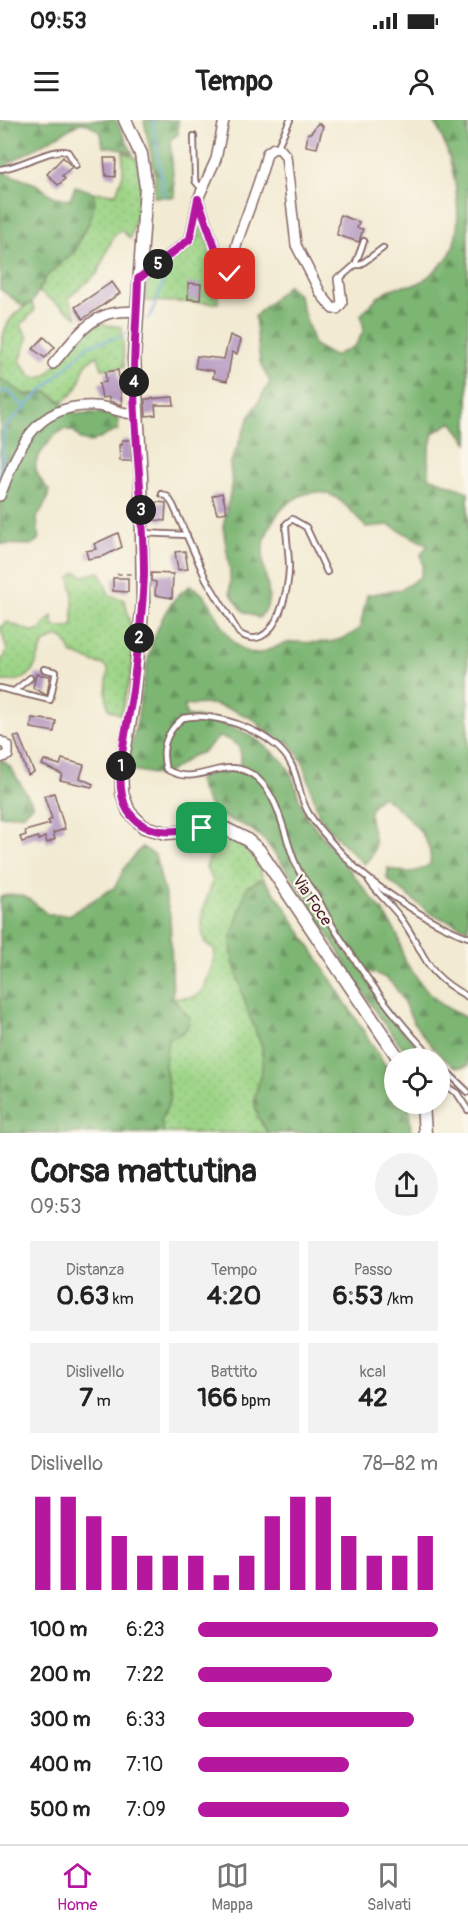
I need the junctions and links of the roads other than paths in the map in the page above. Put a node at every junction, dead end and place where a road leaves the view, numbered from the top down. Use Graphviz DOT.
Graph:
graph roads {
  1 [pos="125,120"];
  2 [pos="224,120"];
  3 [pos="290,120"];
  4 [pos="194,136"];
  5 [pos="277,148"];
  6 [pos="76,165"];
  7 [pos="0,169"];
  8 [pos="201,188"];
  9 [pos="198,199"];
  10 [pos="364,241"];
  11 [pos="383,248"];
  12 [pos="355,265"];
  13 [pos="138,279"];
  14 [pos="339,279"];
  15 [pos="137,311"];
  16 [pos="53,364"];
  17 [pos="135,414"];
  18 [pos="162,494"];
  19 [pos="0,496"];
  20 [pos="142,533"];
  21 [pos="187,535"];
  22 [pos="327,572"];
  23 [pos="44,669"];
  24 [pos="30,678"];
  25 [pos="0,688"];
  26 [pos="14,691"];
  27 [pos="0,741"];
  28 [pos="0,758"];
  29 [pos="366,876"];
  30 [pos="468,937"];
  31 [pos="468,997"];
  32 [pos="392,1048"];
  33 [pos="424,1048"];
  34 [pos="450,1075"];
  35 [pos="450,1089"];
  36 [pos="468,1092"];
  37 [pos="468,1110"];
  38 [pos="423,1114"];
  39 [pos="424,1133"];
  1 -- 13 [label="main road"];
  2 -- 8 [label="street"];
  3 -- 5 [label="lane"];
  4 -- 8 [label="lane"];
  5 -- 9 [label="street"];
  5 -- 14 [label="street"];
  6 -- 7 [label="lane"];
  8 -- 9 [label="street"];
  9 -- 13 [label="street"];
  10 -- 12 [label="lane"];
  11 -- 12 [label="lane"];
  12 -- 14 [label="lane"];
  13 -- 15 [label="main road"];
  15 -- 16 [label="street"];
  15 -- 17 [label="main road"];
  17 -- 19 [label="street"];
  17 -- 20 [label="main road"];
  18 -- 21 [label="lane"];
  20 -- 21 [label="lane"];
  20 -- 32 [label="main road, Via Foce"];
  21 -- 22 [label="lane"];
  23 -- 26 [label="lane"];
  24 -- 26 [label="lane"];
  25 -- 26 [label="lane"];
  27 -- 28 [label="street"];
  29 -- 30 [label="lane"];
  29 -- 31 [label="lane"];
  29 -- 33 [label="lane"];
  34 -- 36 [label="lane"];
  35 -- 37 [label="lane"];
  38 -- 39 [label="main road"];
}
